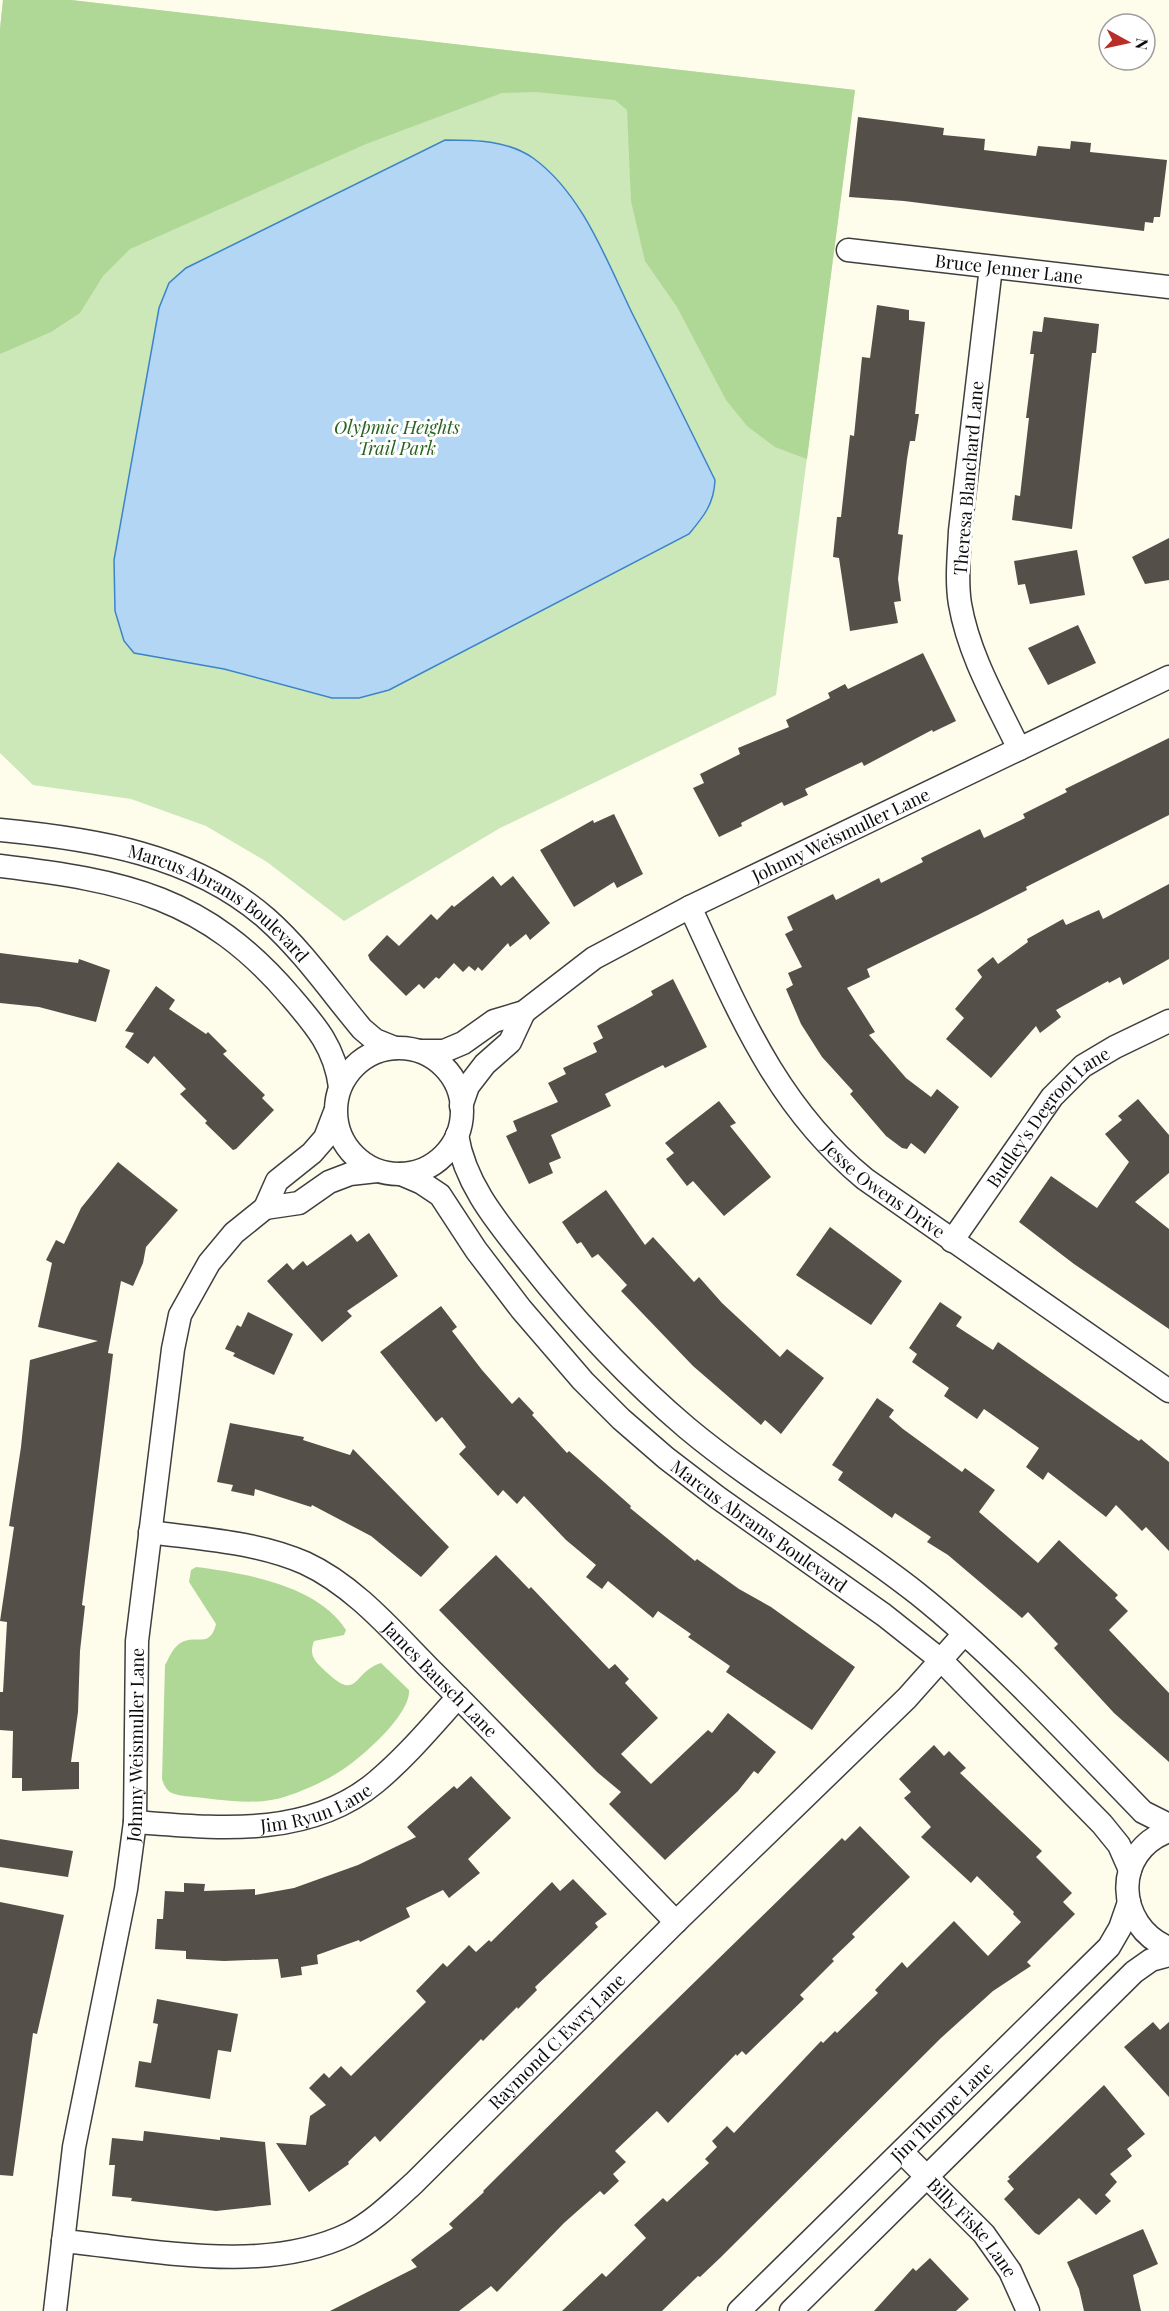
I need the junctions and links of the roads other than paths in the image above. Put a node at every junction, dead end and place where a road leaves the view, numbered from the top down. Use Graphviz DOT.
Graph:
graph roads {
  1 [pos="848,250"];
  2 [pos="991,267"];
  3 [pos="1169,286"];
  4 [pos="1169,677"];
  5 [pos="1019,749"];
  6 [pos="0,830"];
  7 [pos="0,866"];
  8 [pos="690,907"];
  9 [pos="525,1012"];
  10 [pos="1169,1021"];
  11 [pos="395,1048"];
  12 [pos="421,1051"];
  13 [pos="340,1087"];
  14 [pos="461,1106"];
  15 [pos="335,1112"];
  16 [pos="457,1136"];
  17 [pos="377,1171"];
  18 [pos="401,1174"];
  19 [pos="265,1208"];
  20 [pos="952,1241"];
  21 [pos="1169,1391"];
  22 [pos="150,1532"];
  23 [pos="963,1635"];
  24 [pos="942,1661"];
  25 [pos="458,1697"];
  26 [pos="135,1822"];
  27 [pos="1169,1825"];
  28 [pos="1169,1831"];
  29 [pos="1130,1870"];
  30 [pos="1129,1902"];
  31 [pos="676,1922"];
  32 [pos="1169,1948"];
  33 [pos="1169,1955"];
  34 [pos="903,2153"];
  35 [pos="927,2178"];
  36 [pos="63,2241"];
  37 [pos="55,2311"];
  38 [pos="739,2311"];
  39 [pos="791,2311"];
  40 [pos="1028,2311"];
  1 -- 2 [label="street, Bruce Jenner Lane"];
  2 -- 3 [label="street, Bruce Jenner Lane"];
  2 -- 5 [label="street, Theresa Blanchard Lane"];
  4 -- 5 [label="street, Johnny Weismuller Lane"];
  5 -- 8 [label="street, Johnny Weismuller Lane"];
  6 -- 11 [label="street, Marcus Abrams Boulevard"];
  7 -- 13 [label="street, Marcus Abrams Boulevard"];
  8 -- 9 [label="street, Johnny Weismuller Lane"];
  8 -- 20 [label="street, Jesse Owens Drive"];
  9 -- 12 [label="street, Johnny Weismuller Lane"];
  9 -- 14 [label="street, Johnny Weismuller Lane"];
  10 -- 20 [label="street, Budley's Degroot Lane"];
  11 -- 12 [label="street"];
  11 -- 13 [label="street"];
  12 -- 14 [label="street"];
  13 -- 15 [label="street"];
  14 -- 16 [label="street"];
  15 -- 17 [label="street"];
  15 -- 19 [label="street, Johnny Weismuller Lane"];
  16 -- 18 [label="street"];
  16 -- 23 [label="street, Marcus Abrams Boulevard"];
  17 -- 18 [label="street"];
  17 -- 19 [label="street"];
  18 -- 24 [label="street, Marcus Abrams Boulevard"];
  19 -- 22 [label="street, Johnny Weismuller Lane"];
  20 -- 21 [label="street, Jesse Owens Drive"];
  22 -- 25 [label="street, James Bausch Lane"];
  22 -- 26 [label="street, Johnny Weismuller Lane"];
  23 -- 24 [label="street, Raymond C Ewry Lane"];
  23 -- 27 [label="street, Marcus Abrams Boulevard"];
  24 -- 29 [label="street, Marcus Abrams Boulevard"];
  24 -- 31 [label="street, Raymond C Ewry Lane"];
  25 -- 26 [label="street, Jim Ryun Lane"];
  25 -- 31 [label="street, James Bausch Lane"];
  26 -- 36 [label="street, Johnny Weismuller Lane"];
  28 -- 29 [label="street"];
  29 -- 30 [label="street"];
  30 -- 32 [label="street"];
  30 -- 34 [label="street, Jim Thorpe Lane"];
  31 -- 36 [label="street, Raymond C Ewry Lane"];
  33 -- 35 [label="street, Jim Thorpe Lane"];
  34 -- 35 [label="street, Billy Fiske Lane"];
  34 -- 38 [label="street, Jim Thorpe Lane"];
  35 -- 39 [label="street, Jim Thorpe Lane"];
  35 -- 40 [label="street, Billy Fiske Lane"];
  36 -- 37 [label="street, Johnny Weismuller Lane"];
}
